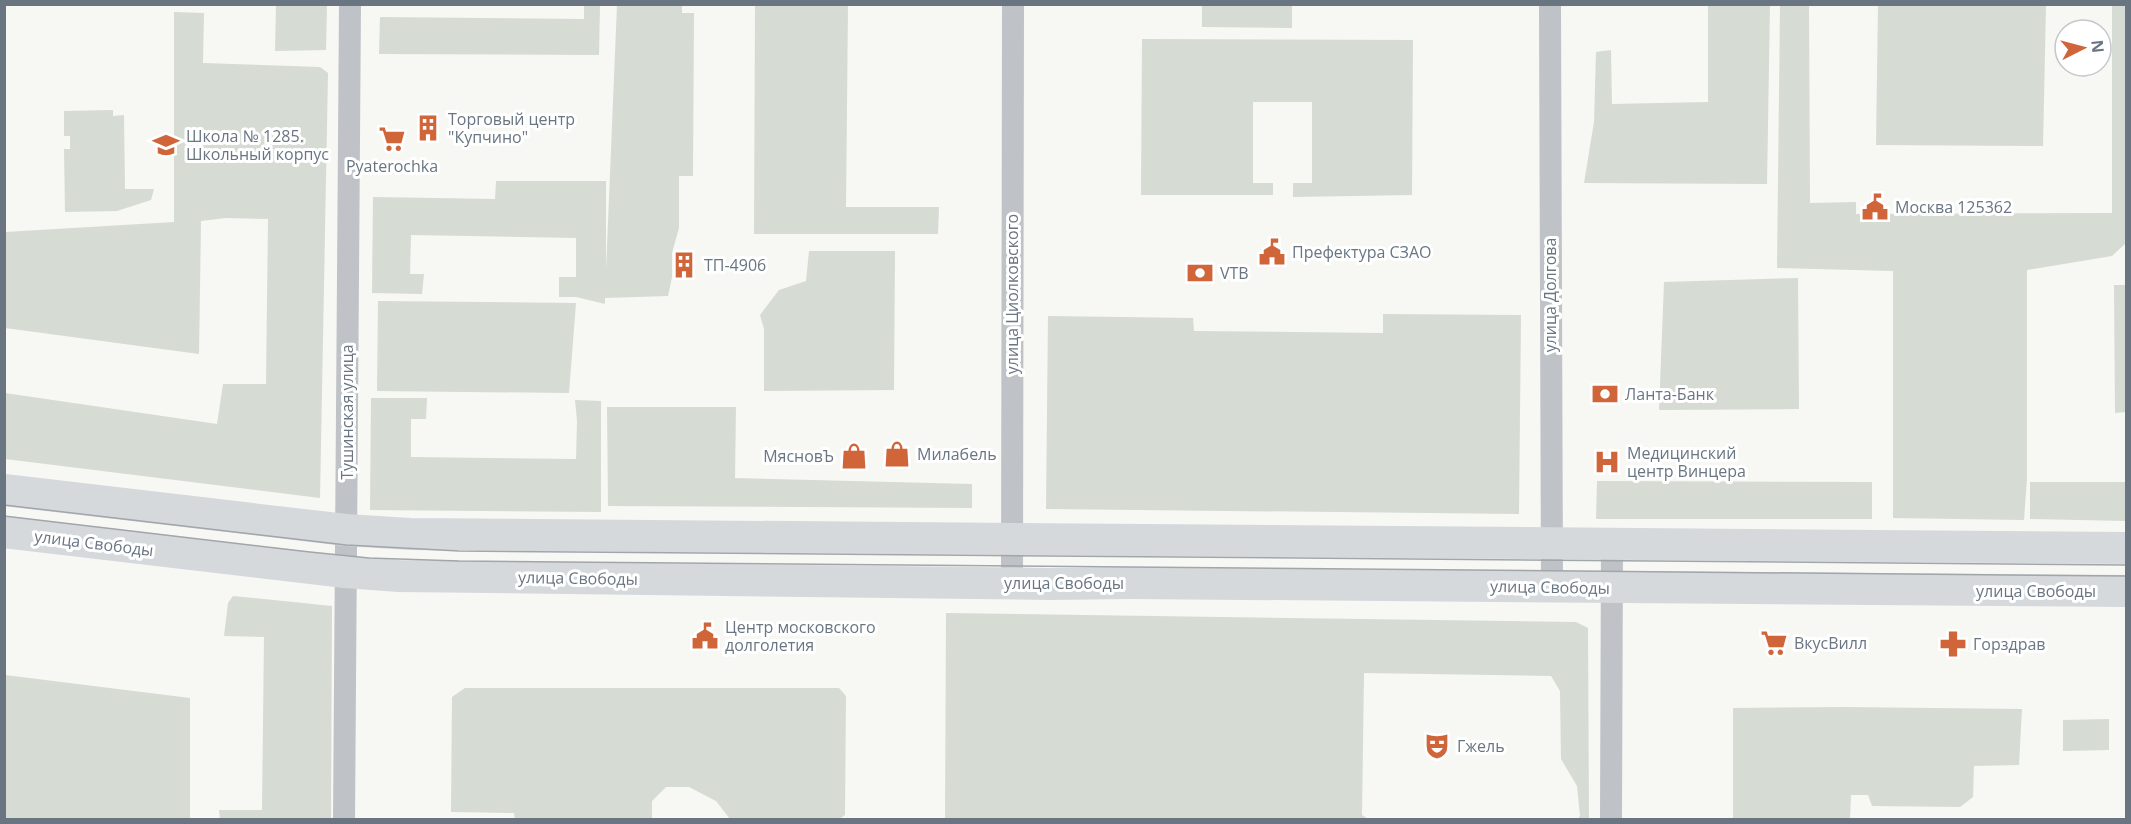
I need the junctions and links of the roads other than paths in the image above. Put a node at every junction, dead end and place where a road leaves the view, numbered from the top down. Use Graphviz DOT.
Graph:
graph roads {
  1 [pos="350,4"];
  2 [pos="1013,4"];
  3 [pos="1550,4"];
  4 [pos="4,490"];
  5 [pos="346,530"];
  6 [pos="4,532"];
  7 [pos="1012,540"];
  8 [pos="1551,543"];
  9 [pos="1612,543"];
  10 [pos="2127,548"];
  11 [pos="345,572"];
  12 [pos="1012,583"];
  13 [pos="1552,586"];
  14 [pos="1612,587"];
  15 [pos="2127,591"];
  16 [pos="344,819"];
  17 [pos="1611,819"];
  1 -- 5 [label="street, Тушинская улица"];
  2 -- 7 [label="street, улица Циолковского"];
  3 -- 8 [label="street, улица Долгова"];
  4 -- 5 [label="main road"];
  5 -- 7 [label="main road"];
  5 -- 11 [label="street, Тушинская улица"];
  6 -- 11 [label="main road, улица Свободы"];
  7 -- 8 [label="main road"];
  7 -- 12 [label="street, улица Циолковского"];
  8 -- 9 [label="main road"];
  8 -- 13 [label="street, улица Долгова"];
  9 -- 10 [label="main road"];
  9 -- 14 [label="street"];
  11 -- 12 [label="main road, улица Свободы"];
  11 -- 16 [label="street, Тушинская улица"];
  12 -- 13 [label="main road, улица Свободы"];
  13 -- 14 [label="main road, улица Свободы"];
  14 -- 15 [label="main road, улица Свободы"];
  14 -- 17 [label="street"];
}
